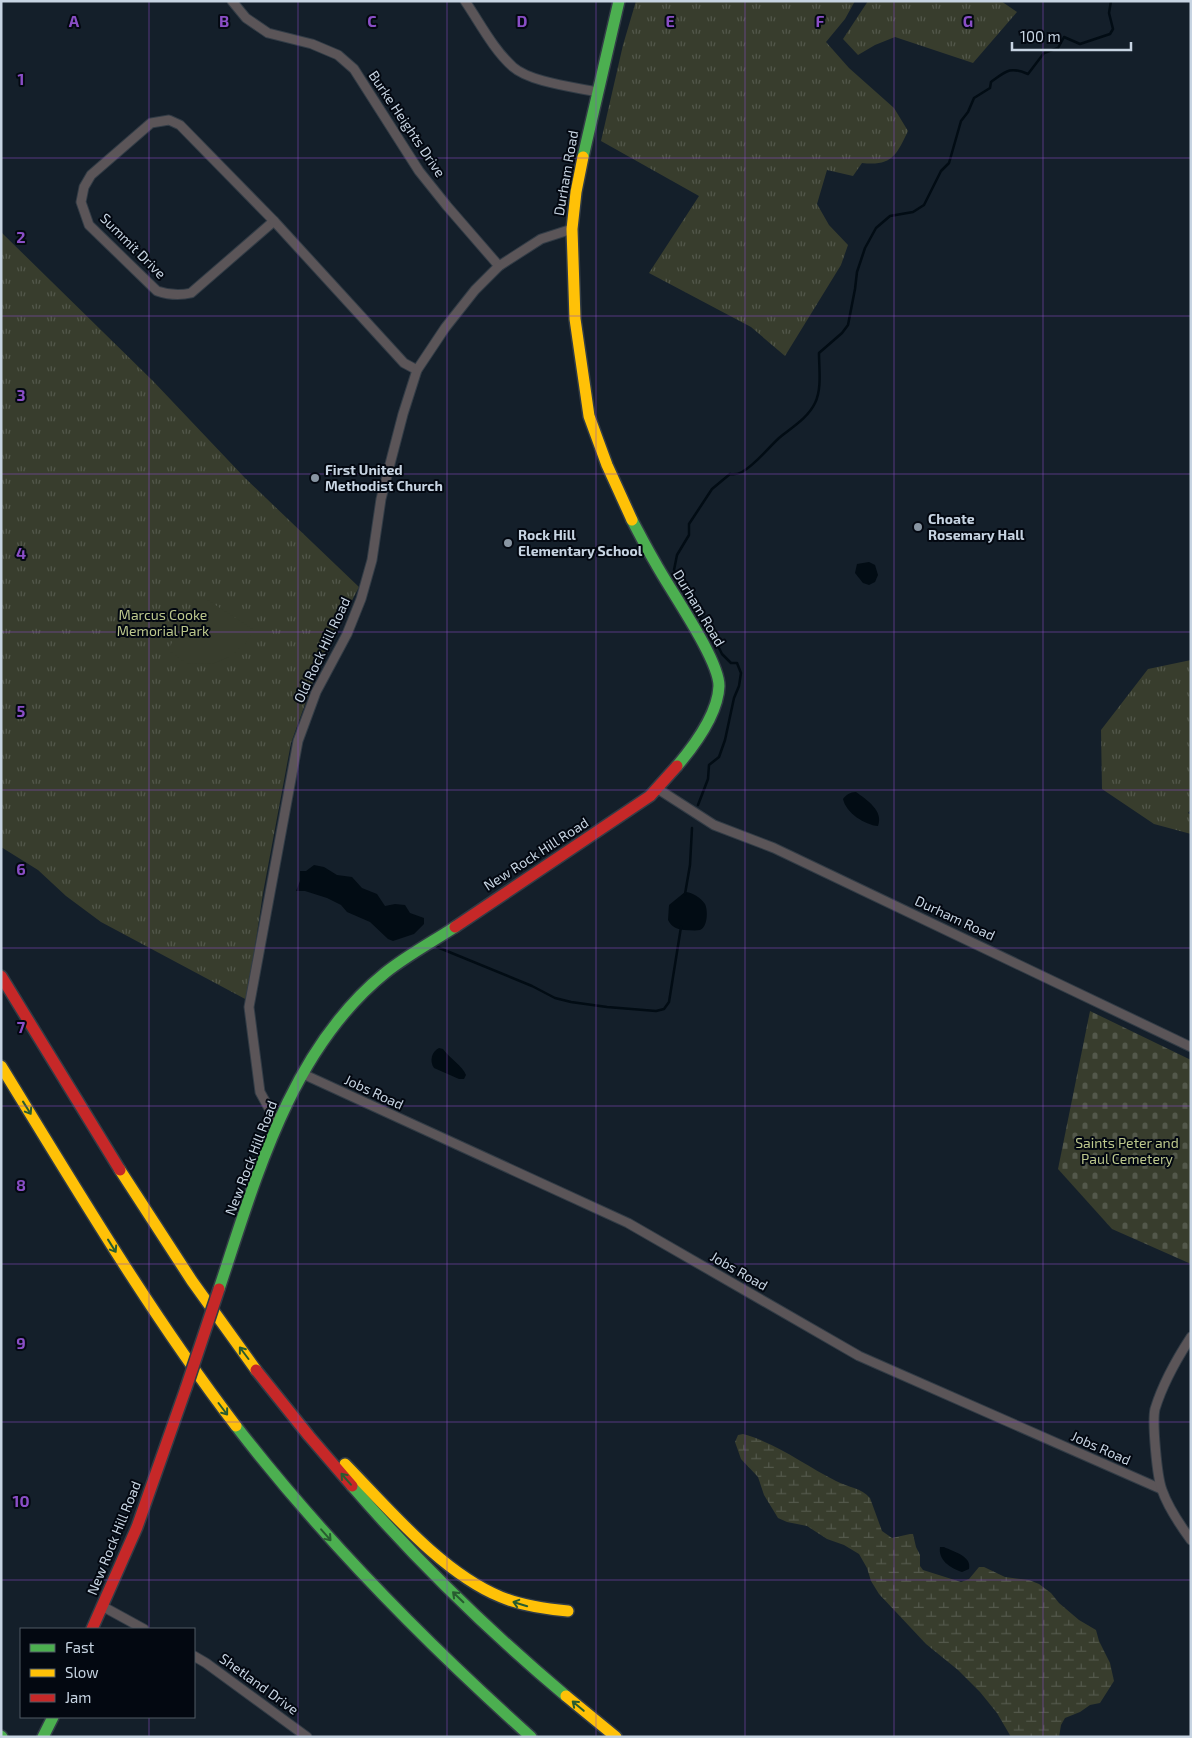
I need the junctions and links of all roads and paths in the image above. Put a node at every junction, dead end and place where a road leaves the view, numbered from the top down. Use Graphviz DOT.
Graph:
graph roads {
  1 [pos="232,1"];
  2 [pos="465,1"];
  3 [pos="619,1"];
  4 [pos="597,92"];
  5 [pos="274,221"];
  6 [pos="572,229"];
  7 [pos="499,266"];
  8 [pos="417,370"];
  9 [pos="658,789"];
  10 [pos="1,976"];
  11 [pos="1191,1047"];
  12 [pos="1,1066"];
  13 [pos="303,1074"];
  14 [pos="278,1122"];
  15 [pos="1191,1337"];
  16 [pos="312,1439"];
  17 [pos="1162,1489"];
  18 [pos="1191,1540"];
  19 [pos="102,1606"];
  20 [pos="568,1611"];
  21 [pos="92,1628"];
  22 [pos="142,1628"];
  23 [pos="195,1657"];
  24 [pos="52,1718"];
  25 [pos="43,1737"];
  26 [pos="307,1737"];
  27 [pos="531,1737"];
  28 [pos="616,1737"];
  1 -- 7 [label="street, Burke Heights Drive"];
  2 -- 4 [label="street"];
  3 -- 4 [label="main road, Durham Road"];
  4 -- 6 [label="main road, Durham Road"];
  5 -- 5 [label="street, Summit Drive"];
  5 -- 8 [label="street, Summit Drive"];
  6 -- 7 [label="street, Old Rock Hill Road"];
  6 -- 9 [label="main road, Durham Road"];
  7 -- 8 [label="street, Old Rock Hill Road"];
  8 -- 14 [label="street, Old Rock Hill Road"];
  9 -- 11 [label="street, Durham Road"];
  9 -- 13 [label="main road, New Rock Hill Road"];
  16 -- 10 [label="main road, one-way"];
  12 -- 27 [label="main road, one-way"];
  13 -- 14 [label="main road, New Rock Hill Road"];
  13 -- 17 [label="street, Jobs Road"];
  14 -- 19 [label="main road, New Rock Hill Road, bridge"];
  15 -- 17 [label="street"];
  20 -- 16 [label="main road, one-way"];
  28 -- 16 [label="main road, one-way"];
  17 -- 18 [label="street"];
  19 -- 21 [label="main road, New Rock Hill Road"];
  19 -- 22 [label="street"];
  23 -- 26 [label="street, Shetland Drive"];
  24 -- 25 [label="main road"];
}
